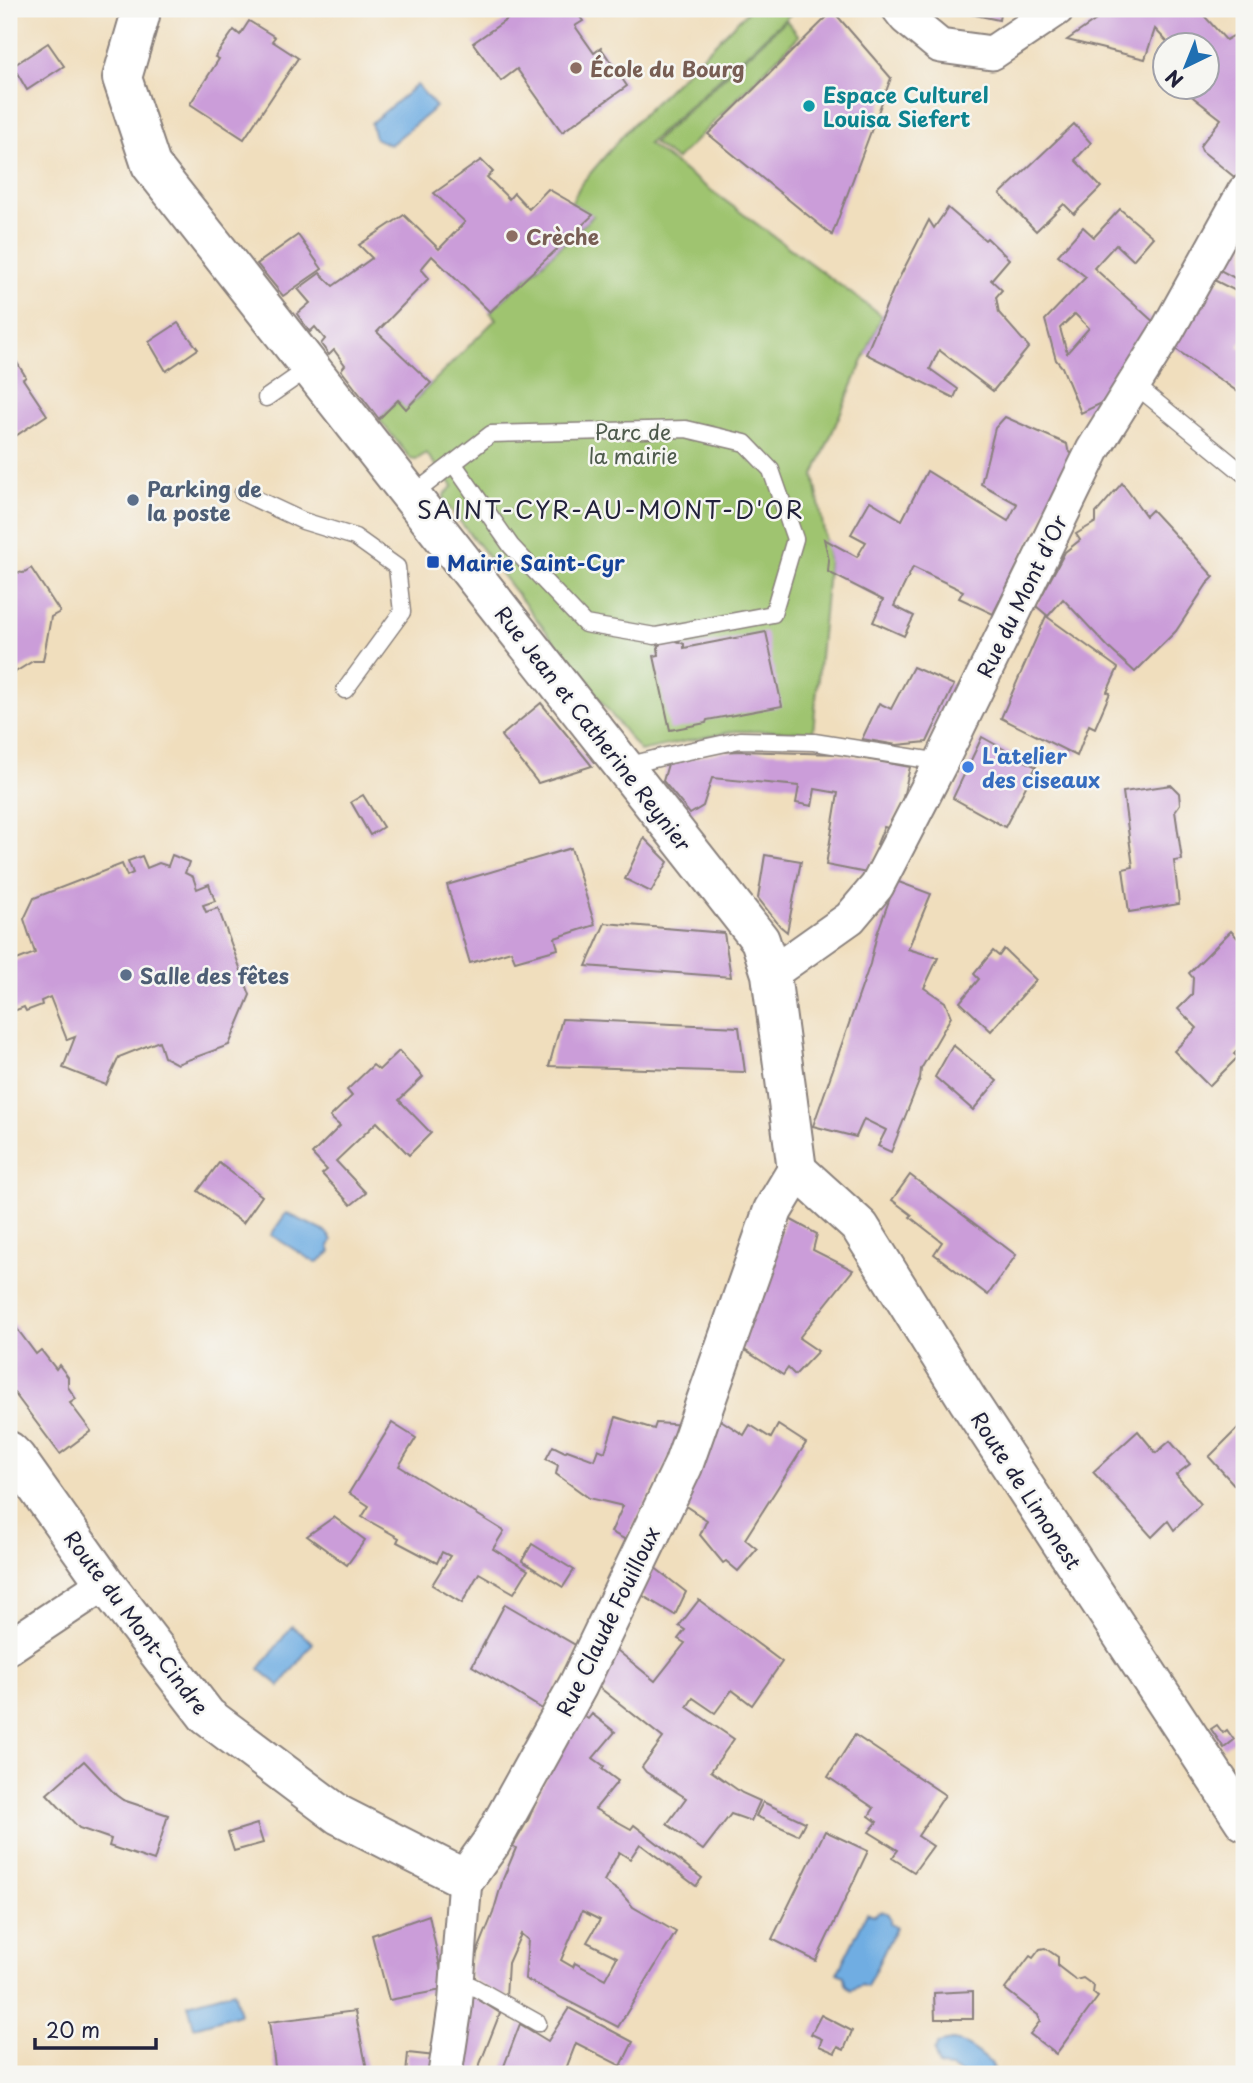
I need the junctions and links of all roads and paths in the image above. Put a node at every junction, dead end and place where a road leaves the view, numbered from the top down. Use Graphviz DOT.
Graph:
graph roads {
  1 [pos="899,9"];
  2 [pos="1057,9"];
  3 [pos="142,11"];
  4 [pos="1244,191"];
  5 [pos="309,368"];
  6 [pos="1134,384"];
  7 [pos="266,398"];
  8 [pos="453,463"];
  9 [pos="1244,474"];
  10 [pos="243,492"];
  11 [pos="411,496"];
  12 [pos="345,690"];
  13 [pos="941,762"];
  14 [pos="624,767"];
  15 [pos="771,974"];
  16 [pos="797,1170"];
  17 [pos="9,1451"];
  18 [pos="105,1583"];
  19 [pos="9,1647"];
  20 [pos="1244,1821"];
  21 [pos="466,1879"];
  22 [pos="456,1985"];
  23 [pos="538,2023"];
  24 [pos="445,2074"];
  1 -- 2 [label="street"];
  3 -- 5 [label="street, Rue Jean et Catherine Reynier"];
  4 -- 6 [label="street, Rue du Mont d'Or"];
  5 -- 7 [label="lane"];
  5 -- 11 [label="street, Rue Jean et Catherine Reynier"];
  6 -- 9 [label="lane"];
  6 -- 13 [label="street, Rue du Mont d'Or"];
  8 -- 8 [label="lane"];
  8 -- 11 [label="lane"];
  10 -- 12 [label="lane"];
  11 -- 14 [label="street, Rue Jean et Catherine Reynier"];
  13 -- 14 [label="lane"];
  13 -- 15 [label="street, Rue du Mont d'Or"];
  14 -- 15 [label="street, Rue Jean et Catherine Reynier"];
  15 -- 16 [label="street, Rue Jean et Catherine Reynier"];
  16 -- 20 [label="street, Route de Limonest"];
  16 -- 21 [label="street, Rue Claude Fouilloux"];
  17 -- 18 [label="street, Route du Mont-Cindre"];
  18 -- 19 [label="street"];
  18 -- 21 [label="street, Route du Mont-Cindre"];
  21 -- 22 [label="street, Rue Claude Fouilloux"];
  22 -- 23 [label="lane"];
  22 -- 24 [label="street, Rue Claude Fouilloux"];
}
